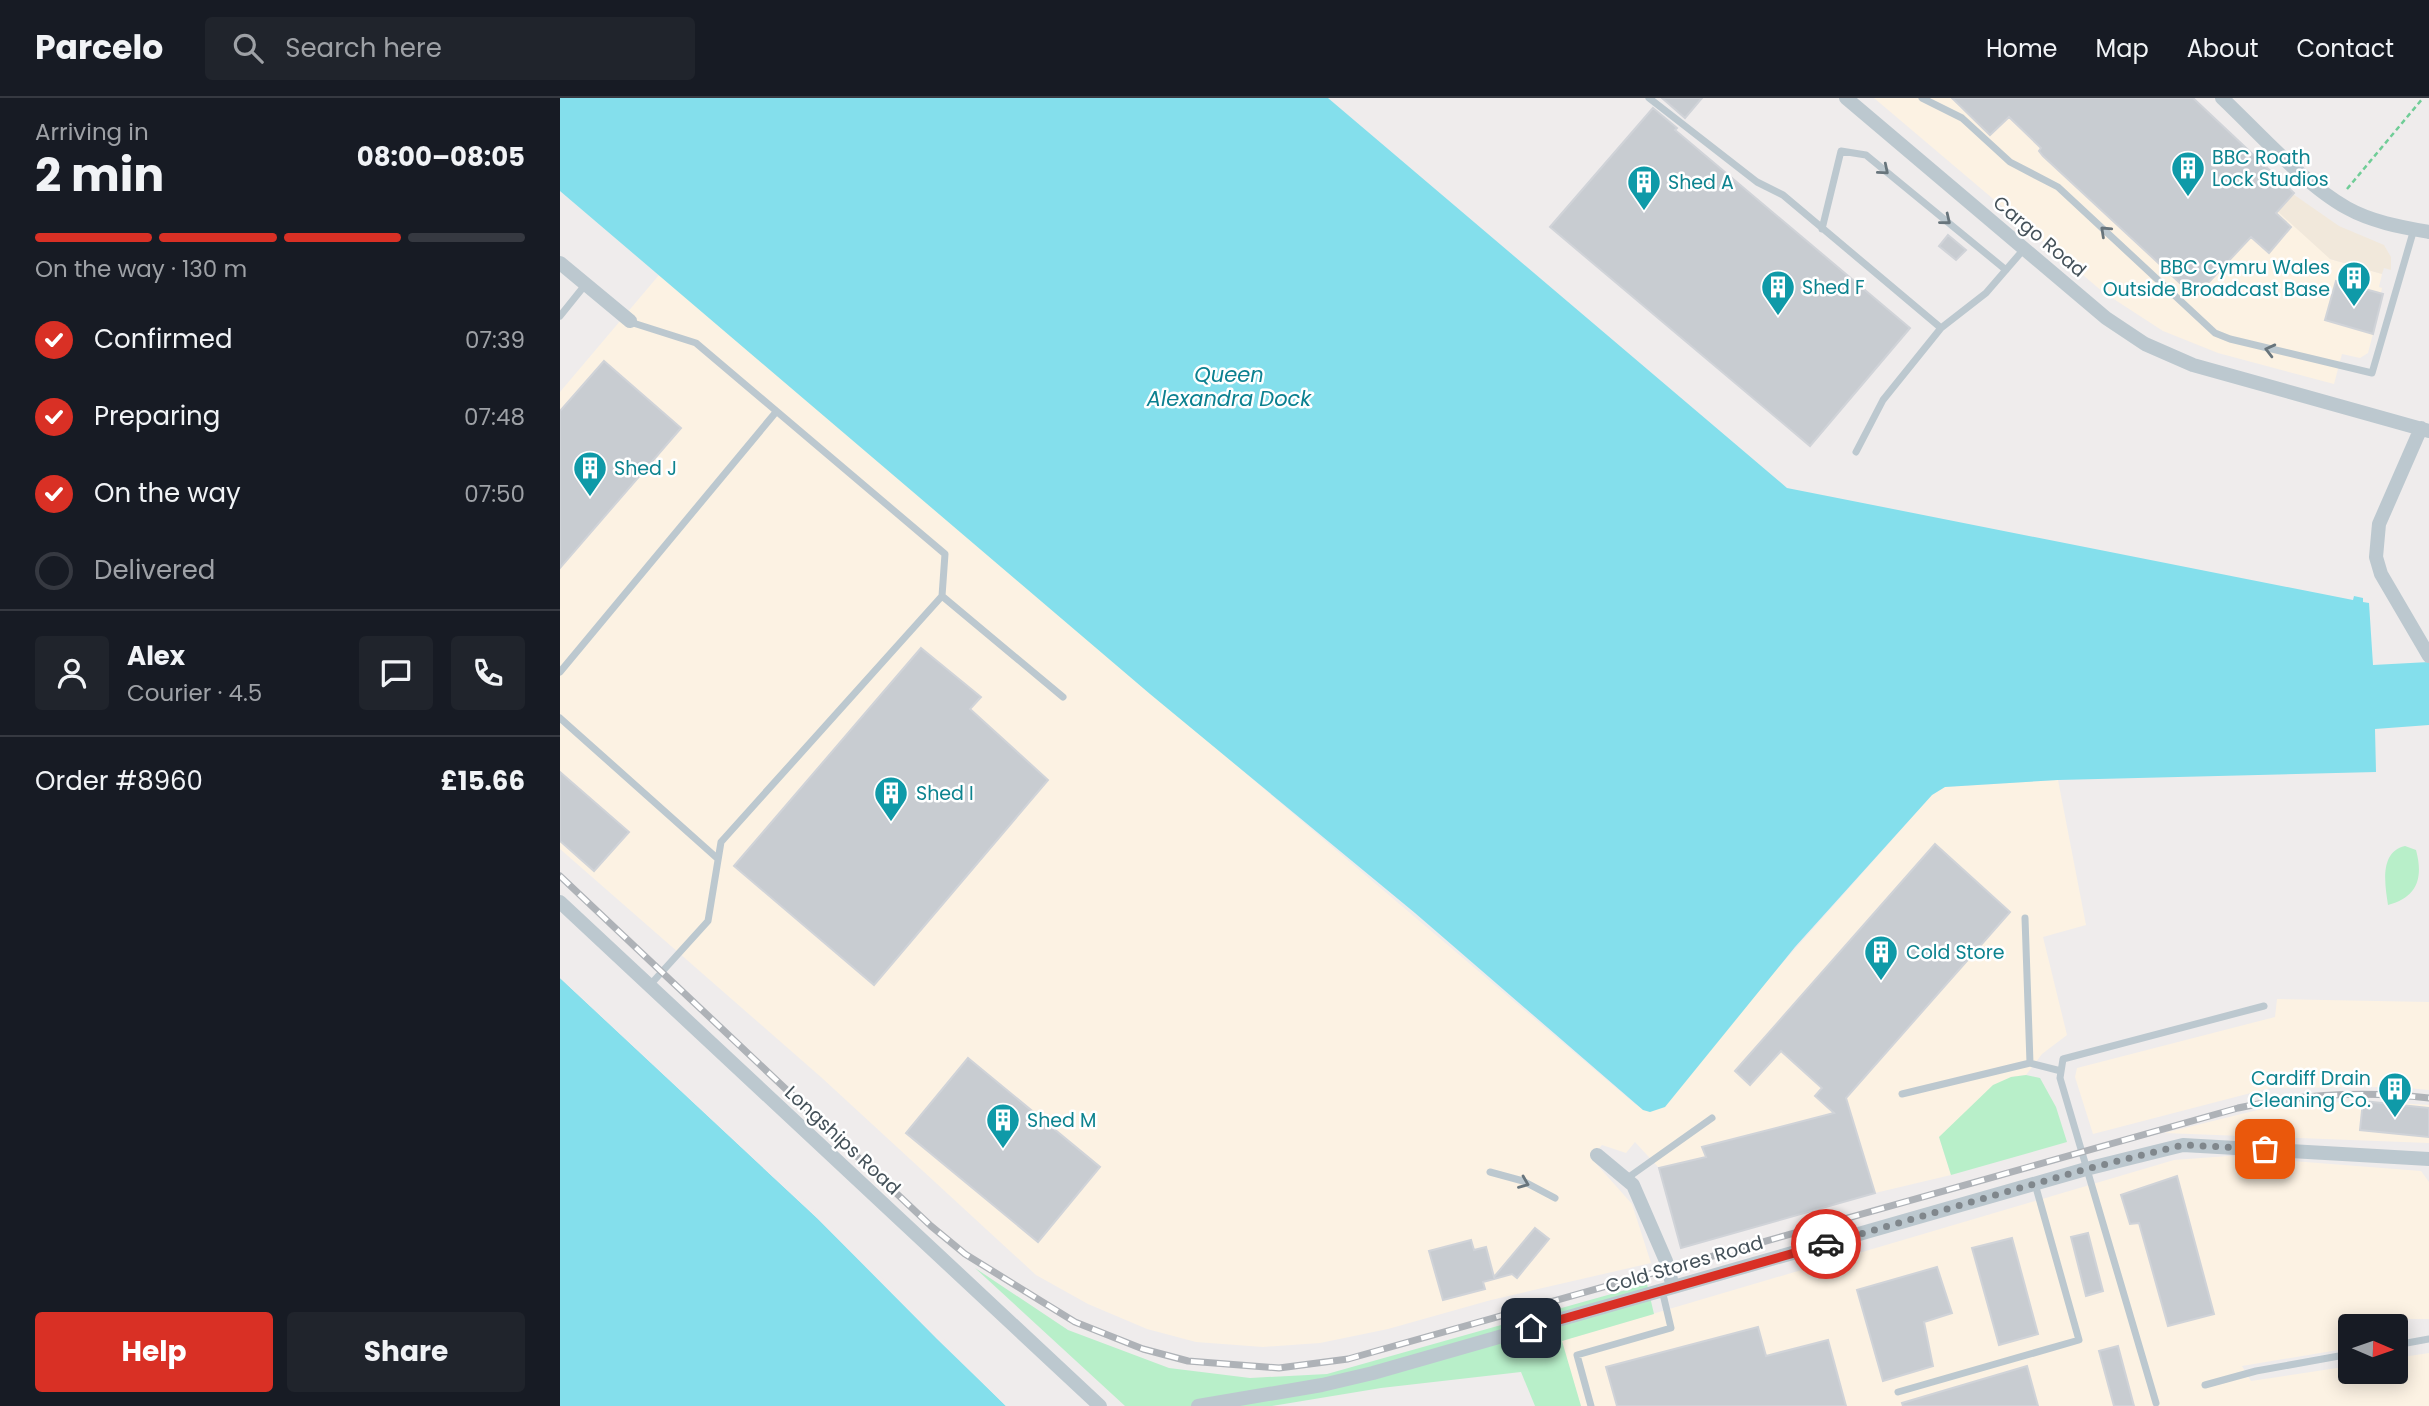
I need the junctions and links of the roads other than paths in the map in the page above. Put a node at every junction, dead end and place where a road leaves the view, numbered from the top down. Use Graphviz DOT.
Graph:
graph roads {
  1 [pos="1649,98"];
  2 [pos="1846,98"];
  3 [pos="1922,98"];
  4 [pos="2222,98"];
  5 [pos="1822,229"];
  6 [pos="2414,229"];
  7 [pos="2429,232"];
  8 [pos="2024,249"];
  9 [pos="560,263"];
  10 [pos="2006,270"];
  11 [pos="585,285"];
  12 [pos="560,316"];
  13 [pos="630,321"];
  14 [pos="1941,328"];
  15 [pos="776,412"];
  16 [pos="2425,430"];
  17 [pos="1856,452"];
  18 [pos="942,596"];
  19 [pos="2429,656"];
  20 [pos="560,672"];
  21 [pos="1063,697"];
  22 [pos="560,718"];
  23 [pos="718,859"];
  24 [pos="560,902"];
  25 [pos="2025,918"];
  26 [pos="650,985"];
  27 [pos="2264,1006"];
  28 [pos="2030,1063"];
  29 [pos="2061,1071"];
  30 [pos="1902,1094"];
  31 [pos="1712,1118"];
  32 [pos="1597,1155"];
  33 [pos="2429,1159"];
  34 [pos="2086,1169"];
  35 [pos="1490,1172"];
  36 [pos="1626,1179"];
  37 [pos="2035,1184"];
  38 [pos="1555,1198"];
  39 [pos="1667,1289"];
  40 [pos="2429,1339"];
  41 [pos="2408,1343"];
  42 [pos="2338,1356"];
  43 [pos="2205,1385"];
  44 [pos="1898,1392"];
  45 [pos="2156,1404"];
  46 [pos="1100,1406"];
  47 [pos="1198,1406"];
  48 [pos="1591,1406"];
  1 -- 5 [label="lane"];
  2 -- 8 [label="street, Cargo Road"];
  6 -- 3 [label="lane, one-way"];
  4 -- 6 [label="street"];
  5 -- 10 [label="lane, one-way"];
  5 -- 14 [label="lane"];
  6 -- 7 [label="street"];
  8 -- 10 [label="lane"];
  8 -- 16 [label="street, Cargo Road"];
  9 -- 11 [label="street"];
  10 -- 14 [label="lane"];
  11 -- 12 [label="lane"];
  11 -- 13 [label="street"];
  13 -- 15 [label="lane"];
  14 -- 17 [label="lane"];
  15 -- 18 [label="lane"];
  15 -- 20 [label="lane"];
  16 -- 19 [label="street"];
  18 -- 21 [label="lane"];
  18 -- 23 [label="lane"];
  22 -- 23 [label="lane"];
  23 -- 26 [label="lane"];
  24 -- 26 [label="street, Longships Road"];
  25 -- 28 [label="lane"];
  26 -- 46 [label="street, Longships Road"];
  27 -- 29 [label="lane"];
  28 -- 29 [label="lane"];
  28 -- 30 [label="lane"];
  29 -- 34 [label="lane"];
  31 -- 36 [label="lane"];
  32 -- 36 [label="street"];
  33 -- 34 [label="street, Cold Stores Road"];
  34 -- 37 [label="street, Cold Stores Road"];
  34 -- 45 [label="lane"];
  35 -- 38 [label="lane, one-way"];
  36 -- 39 [label="street"];
  37 -- 39 [label="street, Cold Stores Road"];
  37 -- 44 [label="lane"];
  39 -- 47 [label="street, Cold Stores Road"];
  39 -- 48 [label="lane"];
  40 -- 41 [label="lane"];
  42 -- 43 [label="lane"];
}
